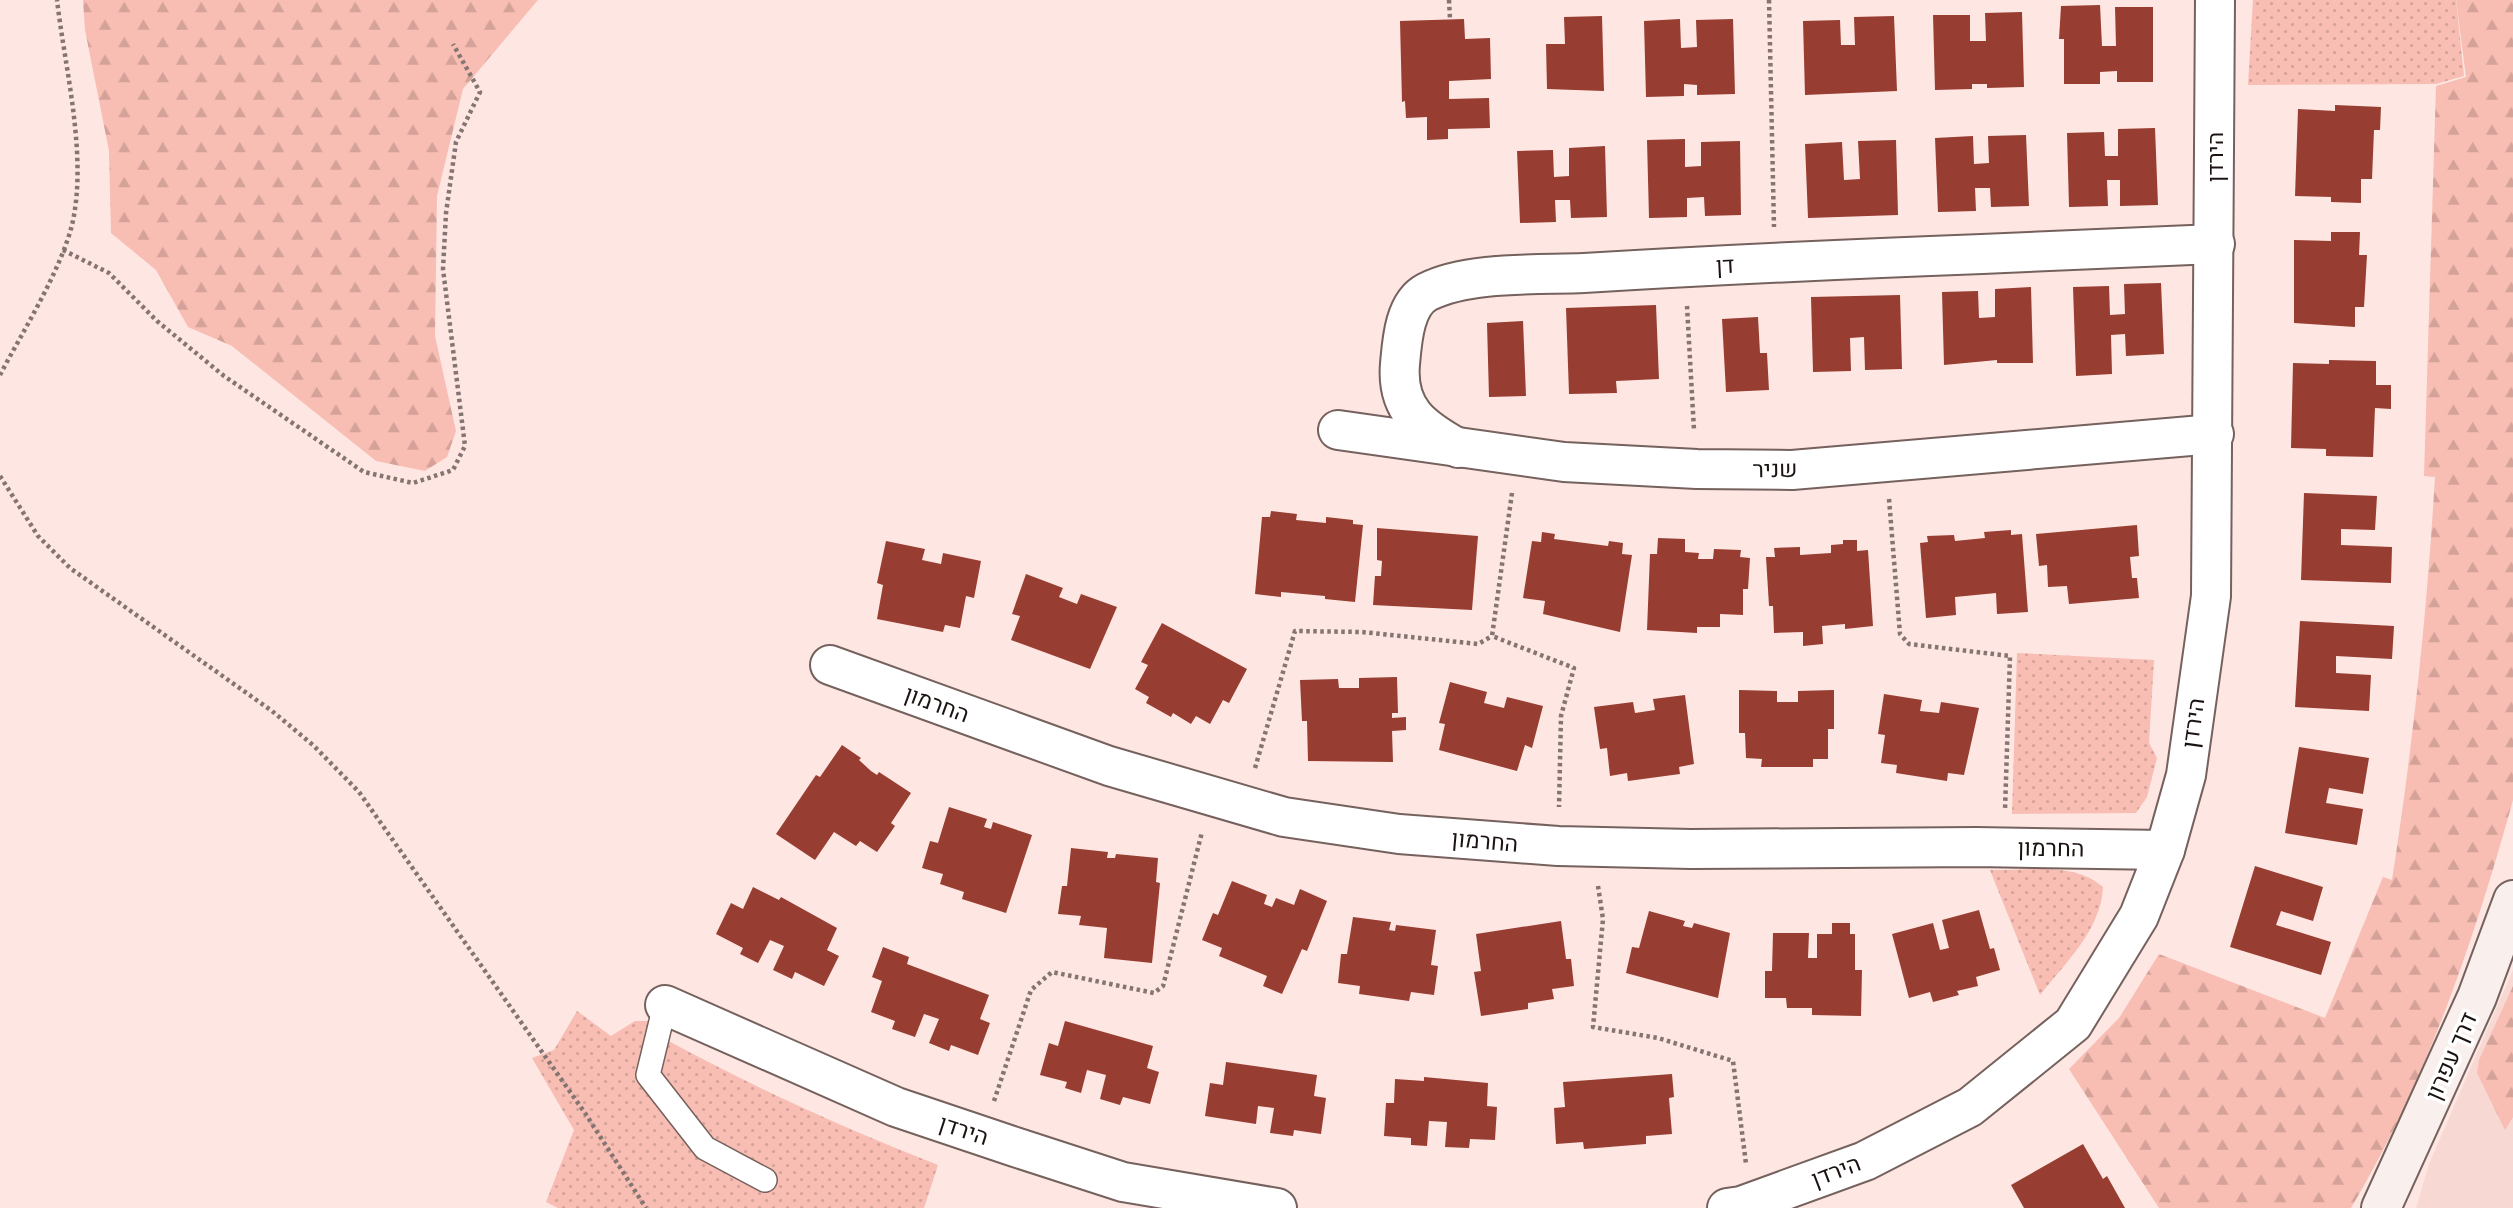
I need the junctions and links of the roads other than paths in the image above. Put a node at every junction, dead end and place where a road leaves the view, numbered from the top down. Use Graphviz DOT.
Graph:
graph roads {
  1 [pos="2215,0"];
  2 [pos="2215,244"];
  3 [pos="1338,430"];
  4 [pos="2214,433"];
  5 [pos="1458,447"];
  6 [pos="830,665"];
  7 [pos="2165,850"];
  8 [pos="2513,900"];
  9 [pos="665,1005"];
  10 [pos="765,1180"];
  11 [pos="1277,1208"];
  12 [pos="1727,1208"];
  13 [pos="2381,1208"];
  1 -- 2 [label="street, הירדן"];
  2 -- 4 [label="street, הירדן"];
  2 -- 5 [label="street, דן"];
  3 -- 5 [label="street, שניר"];
  4 -- 5 [label="street, שניר"];
  4 -- 7 [label="street, הירדן"];
  6 -- 7 [label="street, החרמון"];
  7 -- 12 [label="street, הירדן"];
  8 -- 13 [label="street, דרך עפרון"];
  9 -- 10 [label="lane"];
  9 -- 11 [label="street, הירדן"];
}
